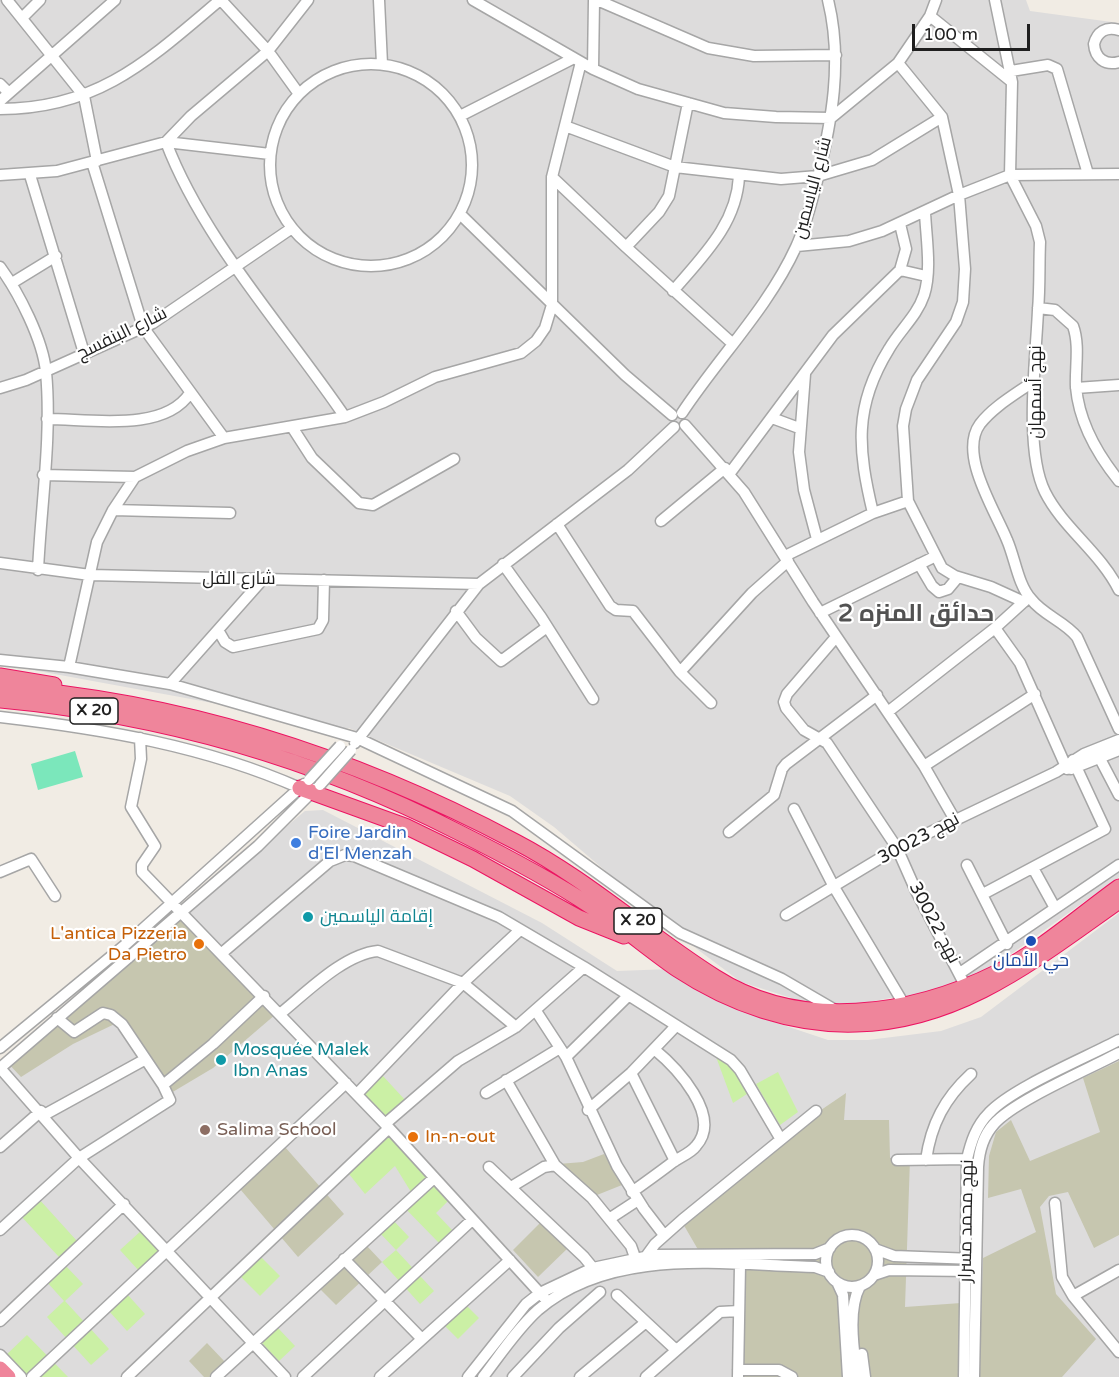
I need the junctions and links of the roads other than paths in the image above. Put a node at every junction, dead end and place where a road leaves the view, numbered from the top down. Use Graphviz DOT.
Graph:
graph roads {
  1 [pos="7,0"];
  2 [pos="40,0"];
  3 [pos="115,0"];
  4 [pos="221,0"];
  5 [pos="308,0"];
  6 [pos="379,0"];
  7 [pos="473,0"];
  8 [pos="595,0"];
  9 [pos="828,0"];
  10 [pos="936,0"];
  11 [pos="995,0"];
  12 [pos="930,16"];
  13 [pos="22,18"];
  14 [pos="1119,30"];
  15 [pos="268,51"];
  16 [pos="54,55"];
  17 [pos="836,56"];
  18 [pos="577,60"];
  19 [pos="898,63"];
  20 [pos="382,64"];
  21 [pos="1118,65"];
  22 [pos="593,69"];
  23 [pos="1011,77"];
  24 [pos="0,84"];
  25 [pos="9,93"];
  26 [pos="299,94"];
  27 [pos="84,96"];
  28 [pos="0,101"];
  29 [pos="688,103"];
  30 [pos="0,109"];
  31 [pos="460,116"];
  32 [pos="942,117"];
  33 [pos="831,118"];
  34 [pos="565,126"];
  35 [pos="166,142"];
  36 [pos="270,154"];
  37 [pos="95,162"];
  38 [pos="675,167"];
  39 [pos="1088,174"];
  40 [pos="1119,174"];
  41 [pos="0,175"];
  42 [pos="30,175"];
  43 [pos="1010,175"];
  44 [pos="739,176"];
  45 [pos="818,176"];
  46 [pos="552,177"];
  47 [pos="959,195"];
  48 [pos="925,212"];
  49 [pos="460,214"];
  50 [pos="900,224"];
  51 [pos="292,228"];
  52 [pos="797,246"];
  53 [pos="626,247"];
  54 [pos="56,256"];
  55 [pos="236,266"];
  56 [pos="0,267"];
  57 [pos="900,270"];
  58 [pos="926,276"];
  59 [pos="12,283"];
  60 [pos="674,291"];
  61 [pos="552,305"];
  62 [pos="1038,308"];
  63 [pos="143,327"];
  64 [pos="733,344"];
  65 [pos="84,353"];
  66 [pos="46,370"];
  67 [pos="805,374"];
  68 [pos="1034,381"];
  69 [pos="1,384"];
  70 [pos="1119,385"];
  71 [pos="1076,388"];
  72 [pos="190,393"];
  73 [pos="345,417"];
  74 [pos="47,418"];
  75 [pos="676,418"];
  76 [pos="772,418"];
  77 [pos="292,427"];
  78 [pos="799,428"];
  79 [pos="224,438"];
  80 [pos="454,459"];
  81 [pos="728,471"];
  82 [pos="43,475"];
  83 [pos="135,477"];
  84 [pos="1119,481"];
  85 [pos="908,501"];
  86 [pos="113,510"];
  87 [pos="230,513"];
  88 [pos="873,513"];
  89 [pos="660,521"];
  90 [pos="557,524"];
  91 [pos="817,539"];
  92 [pos="934,557"];
  93 [pos="787,559"];
  94 [pos="0,563"];
  95 [pos="502,564"];
  96 [pos="919,564"];
  97 [pos="38,570"];
  98 [pos="90,575"];
  99 [pos="958,577"];
  100 [pos="264,579"];
  101 [pos="324,580"];
  102 [pos="479,584"];
  103 [pos="1118,585"];
  104 [pos="1026,600"];
  105 [pos="456,612"];
  106 [pos="820,613"];
  107 [pos="547,627"];
  108 [pos="995,628"];
  109 [pos="218,630"];
  110 [pos="836,637"];
  111 [pos="0,660"];
  112 [pos="69,667"];
  113 [pos="680,672"];
  114 [pos="0,676"];
  115 [pos="170,684"];
  116 [pos="0,687"];
  117 [pos="1035,694"];
  118 [pos="73,695"];
  119 [pos="877,695"];
  120 [pos="593,699"];
  121 [pos="0,700"];
  122 [pos="711,703"];
  123 [pos="0,709"];
  124 [pos="889,711"];
  125 [pos="0,717"];
  126 [pos="180,729"];
  127 [pos="1119,729"];
  128 [pos="819,737"];
  129 [pos="140,738"];
  130 [pos="357,738"];
  131 [pos="1119,740"];
  132 [pos="1119,750"];
  133 [pos="1097,753"];
  134 [pos="924,766"];
  135 [pos="1071,766"];
  136 [pos="310,787"];
  137 [pos="1119,795"];
  138 [pos="794,809"];
  139 [pos="955,820"];
  140 [pos="729,832"];
  141 [pos="897,848"];
  142 [pos="967,865"];
  143 [pos="1119,865"];
  144 [pos="1033,868"];
  145 [pos="0,872"];
  146 [pos="1119,886"];
  147 [pos="834,887"];
  148 [pos="983,894"];
  149 [pos="55,896"];
  150 [pos="1119,901"];
  151 [pos="172,902"];
  152 [pos="1055,908"];
  153 [pos="180,911"];
  154 [pos="786,915"];
  155 [pos="520,930"];
  156 [pos="642,941"];
  157 [pos="1007,944"];
  158 [pos="222,953"];
  159 [pos="584,967"];
  160 [pos="463,983"];
  161 [pos="966,985"];
  162 [pos="264,996"];
  163 [pos="628,996"];
  164 [pos="905,1006"];
  165 [pos="536,1011"];
  166 [pos="838,1011"];
  167 [pos="281,1013"];
  168 [pos="57,1018"];
  169 [pos="516,1027"];
  170 [pos="675,1027"];
  171 [pos="1119,1041"];
  172 [pos="0,1048"];
  173 [pos="654,1049"];
  174 [pos="563,1052"];
  175 [pos="1119,1053"];
  176 [pos="144,1060"];
  177 [pos="0,1068"];
  178 [pos="631,1073"];
  179 [pos="971,1074"];
  180 [pos="506,1080"];
  181 [pos="346,1083"];
  182 [pos="163,1085"];
  183 [pos="486,1093"];
  184 [pos="357,1094"];
  185 [pos="588,1110"];
  186 [pos="816,1111"];
  187 [pos="43,1113"];
  188 [pos="387,1126"];
  189 [pos="780,1138"];
  190 [pos="0,1148"];
  191 [pos="79,1158"];
  192 [pos="967,1159"];
  193 [pos="926,1160"];
  194 [pos="675,1161"];
  195 [pos="897,1161"];
  196 [pos="555,1165"];
  197 [pos="489,1167"];
  198 [pos="434,1178"];
  199 [pos="511,1187"];
  200 [pos="635,1196"];
  201 [pos="1055,1203"];
  202 [pos="124,1204"];
  203 [pos="609,1219"];
  204 [pos="472,1220"];
  205 [pos="0,1230"];
  206 [pos="664,1235"];
  207 [pos="830,1248"];
  208 [pos="875,1249"];
  209 [pos="167,1252"];
  210 [pos="344,1259"];
  211 [pos="640,1259"];
  212 [pos="510,1260"];
  213 [pos="740,1265"];
  214 [pos="971,1265"];
  215 [pos="593,1268"];
  216 [pos="1119,1270"];
  217 [pos="829,1272"];
  218 [pos="874,1275"];
  219 [pos="837,1282"];
  220 [pos="860,1286"];
  221 [pos="600,1292"];
  222 [pos="540,1293"];
  223 [pos="617,1295"];
  224 [pos="1074,1296"];
  225 [pos="210,1298"];
  226 [pos="385,1301"];
  227 [pos="548,1302"];
  228 [pos="739,1311"];
  229 [pos="850,1316"];
  230 [pos="0,1321"];
  231 [pos="646,1322"];
  232 [pos="421,1338"];
  233 [pos="252,1344"];
  234 [pos="676,1350"];
  235 [pos="1119,1352"];
  236 [pos="0,1355"];
  237 [pos="0,1369"];
  238 [pos="738,1373"];
  239 [pos="516,1376"];
  240 [pos="8,1377"];
  241 [pos="21,1377"];
  242 [pos="32,1377"];
  243 [pos="127,1377"];
  244 [pos="216,1377"];
  245 [pos="285,1377"];
  246 [pos="303,1377"];
  247 [pos="380,1377"];
  248 [pos="468,1377"];
  249 [pos="483,1377"];
  250 [pos="580,1377"];
  251 [pos="646,1377"];
  252 [pos="792,1377"];
  253 [pos="841,1377"];
  254 [pos="848,1377"];
  255 [pos="857,1377"];
  256 [pos="865,1377"];
  257 [pos="964,1377"];
  258 [pos="974,1377"];
  1 -- 13 [label="street"];
  2 -- 13 [label="street"];
  3 -- 16 [label="street"];
  4 -- 15 [label="street"];
  4 -- 27 [label="street"];
  5 -- 15 [label="street"];
  6 -- 20 [label="street"];
  7 -- 18 [label="street"];
  8 -- 17 [label="street"];
  8 -- 22 [label="street"];
  9 -- 17 [label="street, شارع الياسمين"];
  10 -- 12 [label="street"];
  11 -- 23 [label="street"];
  12 -- 19 [label="street"];
  12 -- 23 [label="street"];
  13 -- 16 [label="street"];
  14 -- 21 [label="street"];
  15 -- 26 [label="street"];
  15 -- 35 [label="street"];
  16 -- 25 [label="street"];
  16 -- 27 [label="street"];
  17 -- 33 [label="street, شارع الياسمين"];
  18 -- 22 [label="street"];
  18 -- 31 [label="street"];
  18 -- 34 [label="street"];
  19 -- 32 [label="street"];
  19 -- 33 [label="street"];
  20 -- 26 [label="street"];
  20 -- 31 [label="street"];
  22 -- 29 [label="street"];
  23 -- 39 [label="street"];
  23 -- 43 [label="street"];
  24 -- 25 [label="street"];
  25 -- 28 [label="street"];
  26 -- 36 [label="street"];
  27 -- 30 [label="street"];
  27 -- 37 [label="street"];
  29 -- 33 [label="street"];
  29 -- 38 [label="street"];
  31 -- 49 [label="street"];
  32 -- 45 [label="street"];
  32 -- 47 [label="street"];
  33 -- 45 [label="street, شارع الياسمين"];
  34 -- 38 [label="street"];
  34 -- 46 [label="street"];
  35 -- 36 [label="street"];
  35 -- 37 [label="street"];
  35 -- 55 [label="street"];
  36 -- 51 [label="street"];
  37 -- 42 [label="street"];
  37 -- 63 [label="street"];
  38 -- 44 [label="street"];
  38 -- 53 [label="street"];
  39 -- 40 [label="street"];
  39 -- 43 [label="street"];
  41 -- 42 [label="street"];
  42 -- 54 [label="street"];
  43 -- 47 [label="street"];
  43 -- 62 [label="street, نهج أسمهان"];
  44 -- 45 [label="street"];
  44 -- 60 [label="street"];
  45 -- 52 [label="street, شارع الياسمين"];
  46 -- 53 [label="street"];
  46 -- 61 [label="street"];
  47 -- 48 [label="street"];
  47 -- 85 [label="street"];
  48 -- 50 [label="street"];
  48 -- 58 [label="street"];
  49 -- 51 [label="street"];
  49 -- 61 [label="street"];
  50 -- 52 [label="street"];
  50 -- 57 [label="street"];
  51 -- 55 [label="street, شارع البنفسج"];
  52 -- 64 [label="street, شارع الياسمين"];
  53 -- 60 [label="street"];
  54 -- 59 [label="street"];
  54 -- 65 [label="street"];
  55 -- 63 [label="street, شارع البنفسج"];
  55 -- 73 [label="street"];
  56 -- 59 [label="street"];
  57 -- 58 [label="street"];
  57 -- 67 [label="street"];
  58 -- 88 [label="street"];
  59 -- 66 [label="street"];
  60 -- 64 [label="street"];
  61 -- 73 [label="street"];
  61 -- 75 [label="street"];
  62 -- 68 [label="street, نهج أسمهان"];
  62 -- 71 [label="street"];
  63 -- 65 [label="street, شارع البنفسج"];
  63 -- 72 [label="street"];
  64 -- 75 [label="street, شارع الياسمين"];
  65 -- 66 [label="street, شارع البنفسج"];
  66 -- 69 [label="street, شارع البنفسج"];
  66 -- 74 [label="street"];
  67 -- 76 [label="street"];
  67 -- 78 [label="street"];
  68 -- 103 [label="street, نهج أسمهان"];
  68 -- 104 [label="street"];
  70 -- 71 [label="street"];
  71 -- 84 [label="street"];
  72 -- 74 [label="street"];
  72 -- 79 [label="street"];
  73 -- 77 [label="street"];
  74 -- 82 [label="street"];
  75 -- 81 [label="street"];
  75 -- 90 [label="street, شارع الياسمين"];
  76 -- 78 [label="street"];
  76 -- 81 [label="street"];
  77 -- 79 [label="street"];
  77 -- 80 [label="street"];
  78 -- 91 [label="street"];
  79 -- 83 [label="street"];
  81 -- 89 [label="street"];
  81 -- 93 [label="street"];
  82 -- 83 [label="street"];
  82 -- 97 [label="street"];
  83 -- 86 [label="street"];
  85 -- 88 [label="street"];
  85 -- 92 [label="street"];
  86 -- 87 [label="street"];
  86 -- 98 [label="street"];
  88 -- 91 [label="street"];
  90 -- 95 [label="street, شارع الياسمين"];
  90 -- 113 [label="street"];
  91 -- 93 [label="street"];
  92 -- 96 [label="street"];
  92 -- 99 [label="street"];
  93 -- 106 [label="street"];
  93 -- 113 [label="street"];
  94 -- 97 [label="street, شارع الفل"];
  95 -- 102 [label="street, شارع الياسمين"];
  95 -- 107 [label="street"];
  96 -- 99 [label="street"];
  96 -- 106 [label="street"];
  97 -- 98 [label="street, شارع الفل"];
  98 -- 100 [label="street, شارع الفل"];
  98 -- 112 [label="street"];
  99 -- 104 [label="street"];
  100 -- 101 [label="street, شارع الفل"];
  100 -- 109 [label="street"];
  101 -- 102 [label="street, شارع الفل"];
  101 -- 109 [label="street"];
  102 -- 105 [label="street, شارع الياسمين"];
  104 -- 108 [label="street"];
  104 -- 127 [label="street"];
  105 -- 107 [label="street"];
  105 -- 130 [label="street, شارع الياسمين"];
  106 -- 110 [label="street"];
  107 -- 120 [label="street"];
  108 -- 117 [label="street"];
  108 -- 124 [label="street"];
  109 -- 115 [label="street"];
  110 -- 119 [label="street"];
  110 -- 128 [label="street, نهج 30022"];
  111 -- 112 [label="street"];
  112 -- 115 [label="street"];
  113 -- 122 [label="street"];
  114 -- 118 [label="highway"];
  115 -- 130 [label="street"];
  116 -- 118 [label="highway, X 20"];
  117 -- 134 [label="street"];
  117 -- 135 [label="street"];
  118 -- 166 [label="highway, X 20"];
  119 -- 124 [label="street"];
  119 -- 128 [label="street"];
  121 -- 126 [label="highway, X 20"];
  123 -- 126 [label="highway"];
  124 -- 134 [label="street"];
  125 -- 129 [label="street"];
  126 -- 156 [label="highway, X 20"];
  128 -- 140 [label="street"];
  128 -- 141 [label="street, نهج 30022"];
  129 -- 136 [label="street"];
  129 -- 151 [label="street"];
  130 -- 136 [label="street, شارع الياسمين, bridge"];
  130 -- 136 [label="street, bridge"];
  130 -- 166 [label="street"];
  131 -- 133 [label="street, نهج 30023"];
  132 -- 133 [label="street, نهج 30023"];
  133 -- 135 [label="street, نهج 30023"];
  133 -- 137 [label="street"];
  134 -- 139 [label="street"];
  135 -- 139 [label="street, نهج 30023"];
  135 -- 144 [label="street"];
  136 -- 151 [label="street"];
  136 -- 153 [label="street"];
  136 -- 156 [label="highway"];
  138 -- 147 [label="street"];
  139 -- 141 [label="street, نهج 30023"];
  141 -- 147 [label="street, نهج 30023"];
  141 -- 161 [label="street, نهج 30022"];
  142 -- 148 [label="street"];
  143 -- 152 [label="street"];
  144 -- 148 [label="street"];
  144 -- 152 [label="street"];
  145 -- 149 [label="street"];
  146 -- 161 [label="highway, X 20"];
  147 -- 154 [label="street, نهج 30023"];
  147 -- 164 [label="street"];
  148 -- 157 [label="street"];
  150 -- 161 [label="highway, X 20"];
  151 -- 153 [label="street"];
  151 -- 172 [label="street"];
  152 -- 157 [label="street"];
  153 -- 158 [label="street"];
  153 -- 168 [label="street"];
  155 -- 158 [label="street"];
  155 -- 159 [label="street"];
  155 -- 160 [label="street"];
  156 -- 161 [label="highway, X 20"];
  157 -- 161 [label="street"];
  158 -- 162 [label="street"];
  159 -- 163 [label="street"];
  159 -- 165 [label="street"];
  160 -- 167 [label="street"];
  160 -- 169 [label="street"];
  160 -- 184 [label="street"];
  161 -- 164 [label="highway, X 20"];
  162 -- 167 [label="street"];
  162 -- 182 [label="street"];
  163 -- 170 [label="street"];
  163 -- 174 [label="street"];
  164 -- 166 [label="highway, X 20"];
  165 -- 169 [label="street"];
  165 -- 174 [label="street"];
  167 -- 181 [label="street"];
  168 -- 176 [label="street"];
  168 -- 177 [label="street"];
  169 -- 188 [label="street"];
  170 -- 173 [label="street"];
  170 -- 189 [label="street"];
  171 -- 192 [label="street, نهج محمد مسرار"];
  173 -- 178 [label="street"];
  173 -- 194 [label="street"];
  174 -- 180 [label="street"];
  174 -- 185 [label="street"];
  175 -- 214 [label="street, نهج محمد مسرار"];
  176 -- 182 [label="street"];
  176 -- 187 [label="street"];
  177 -- 187 [label="street"];
  178 -- 185 [label="street"];
  178 -- 194 [label="street"];
  179 -- 193 [label="street"];
  180 -- 183 [label="street"];
  180 -- 196 [label="street"];
  181 -- 184 [label="street"];
  181 -- 209 [label="street"];
  182 -- 191 [label="street"];
  184 -- 188 [label="street"];
  185 -- 200 [label="street"];
  186 -- 189 [label="street"];
  187 -- 190 [label="street"];
  187 -- 191 [label="street"];
  188 -- 198 [label="street"];
  188 -- 225 [label="street"];
  189 -- 206 [label="street"];
  191 -- 202 [label="street"];
  191 -- 205 [label="street"];
  192 -- 193 [label="street"];
  192 -- 214 [label="street, نهج محمد مسرار"];
  193 -- 195 [label="street"];
  194 -- 200 [label="street"];
  196 -- 199 [label="street"];
  196 -- 203 [label="street"];
  197 -- 199 [label="street"];
  198 -- 204 [label="street"];
  198 -- 210 [label="street"];
  199 -- 215 [label="street"];
  200 -- 203 [label="street"];
  200 -- 206 [label="street"];
  201 -- 224 [label="street"];
  202 -- 209 [label="street"];
  202 -- 230 [label="street"];
  203 -- 211 [label="street"];
  204 -- 212 [label="street"];
  204 -- 226 [label="street"];
  206 -- 211 [label="street"];
  207 -- 208 [label="street"];
  207 -- 211 [label="street"];
  207 -- 217 [label="street"];
  208 -- 214 [label="street"];
  208 -- 218 [label="street"];
  209 -- 225 [label="street"];
  209 -- 242 [label="street"];
  210 -- 226 [label="street"];
  210 -- 233 [label="street"];
  211 -- 213 [label="street"];
  211 -- 215 [label="street"];
  211 -- 227 [label="street"];
  212 -- 222 [label="street"];
  212 -- 232 [label="street"];
  213 -- 217 [label="street"];
  213 -- 228 [label="street"];
  214 -- 218 [label="street"];
  214 -- 257 [label="street, نهج محمد مسرار"];
  214 -- 258 [label="street, نهج محمد مسرار"];
  215 -- 222 [label="street"];
  216 -- 224 [label="street"];
  217 -- 219 [label="street"];
  218 -- 220 [label="street"];
  219 -- 220 [label="street"];
  219 -- 229 [label="street"];
  220 -- 229 [label="street"];
  221 -- 239 [label="street"];
  222 -- 227 [label="street"];
  222 -- 248 [label="street"];
  223 -- 231 [label="street"];
  224 -- 235 [label="street"];
  225 -- 233 [label="street"];
  225 -- 243 [label="street"];
  226 -- 232 [label="street"];
  226 -- 246 [label="street"];
  227 -- 249 [label="street"];
  228 -- 234 [label="street"];
  228 -- 238 [label="street"];
  229 -- 253 [label="street"];
  229 -- 254 [label="street"];
  229 -- 255 [label="street"];
  229 -- 256 [label="street"];
  231 -- 234 [label="street"];
  231 -- 250 [label="street"];
  232 -- 247 [label="street"];
  233 -- 244 [label="street"];
  233 -- 245 [label="street"];
  234 -- 251 [label="street"];
  236 -- 241 [label="street"];
  237 -- 240 [label="highway"];
  238 -- 252 [label="street"];
}
